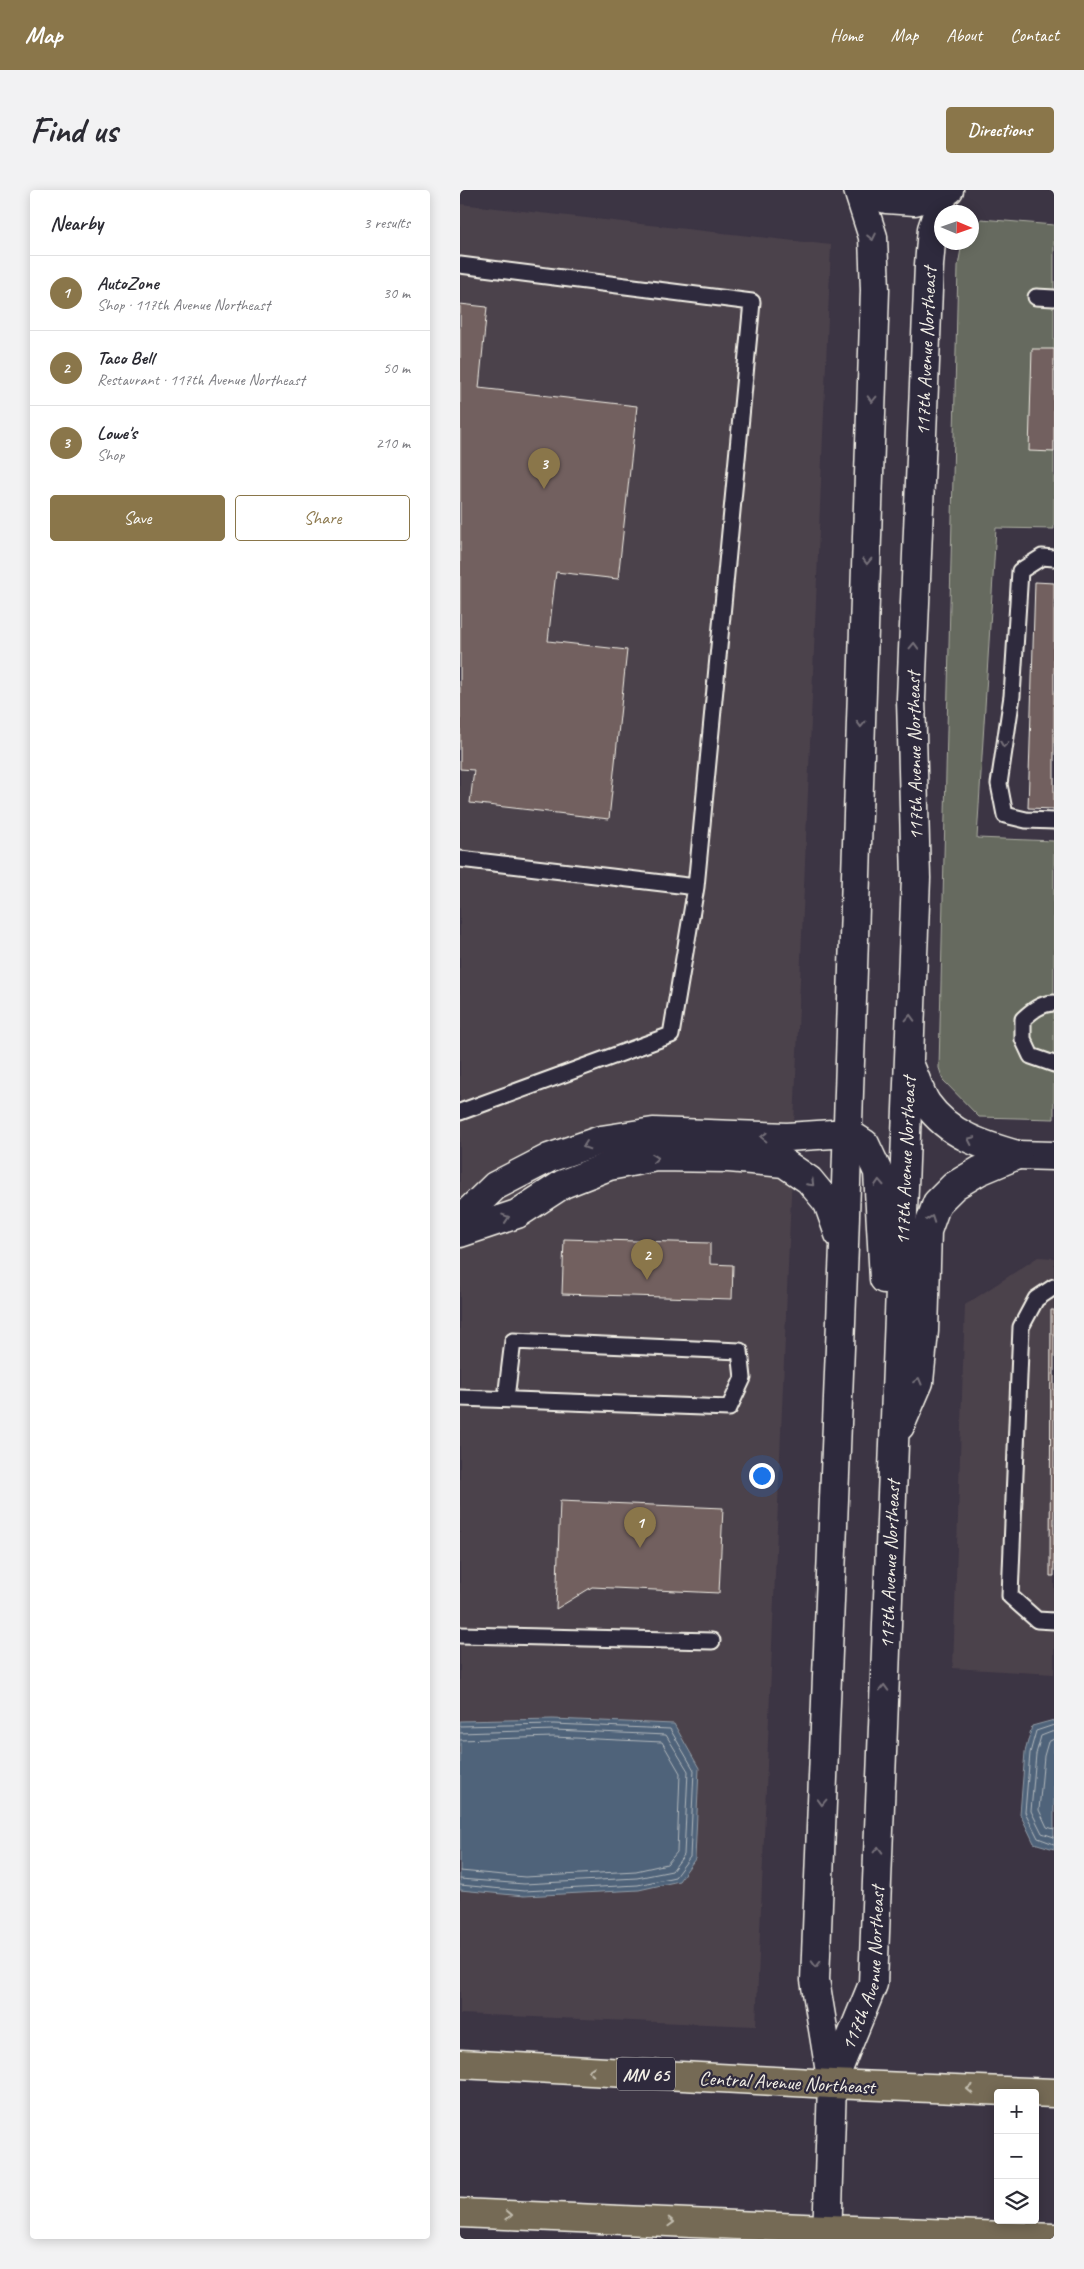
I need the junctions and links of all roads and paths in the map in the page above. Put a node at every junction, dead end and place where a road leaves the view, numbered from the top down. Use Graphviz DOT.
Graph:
graph roads {
  1 [pos="858,190"];
  2 [pos="864,190"];
  3 [pos="946,191"];
  4 [pos="460,265"];
  5 [pos="1036,297"];
  6 [pos="1054,298"];
  7 [pos="1054,558"];
  8 [pos="1054,822"];
  9 [pos="460,859"];
  10 [pos="696,887"];
  11 [pos="1054,1003"];
  12 [pos="908,1061"];
  13 [pos="1054,1064"];
  14 [pos="460,1112"];
  15 [pos="848,1133"];
  16 [pos="1017,1155"];
  17 [pos="1054,1156"];
  18 [pos="461,1219"];
  19 [pos="844,1246"];
  20 [pos="1054,1287"];
  21 [pos="460,1398"];
  22 [pos="506,1398"];
  23 [pos="894,1442"];
  24 [pos="1054,1620"];
  25 [pos="460,1635"];
  26 [pos="712,1641"];
  27 [pos="460,2064"];
  28 [pos="832,2084"];
  29 [pos="1054,2093"];
  30 [pos="460,2213"];
  31 [pos="827,2234"];
  32 [pos="1054,2238"];
  1 -- 15 [label="street, 117th Avenue Northeast, one-way"];
  2 -- 3 [label="street"];
  12 -- 3 [label="street, 117th Avenue Northeast, one-way"];
  4 -- 10 [label="lane"];
  5 -- 6 [label="lane"];
  7 -- 8 [label="lane, one-way"];
  9 -- 10 [label="lane"];
  10 -- 14 [label="lane"];
  11 -- 13 [label="lane"];
  16 -- 12 [label="street, one-way"];
  12 -- 23 [label="street, 117th Avenue Northeast"];
  15 -- 18 [label="street, one-way"];
  15 -- 19 [label="street, 117th Avenue Northeast"];
  23 -- 15 [label="street, one-way"];
  16 -- 17 [label="street"];
  23 -- 16 [label="street, one-way"];
  18 -- 19 [label="street, one-way"];
  19 -- 28 [label="street, 117th Avenue Northeast, one-way"];
  20 -- 24 [label="lane"];
  21 -- 22 [label="lane"];
  22 -- 22 [label="lane"];
  28 -- 23 [label="street, 117th Avenue Northeast, one-way"];
  25 -- 26 [label="lane"];
  28 -- 27 [label="highway, Central Avenue Northeast / MN 65, one-way"];
  29 -- 28 [label="highway, Central Avenue Northeast / MN 65, one-way"];
  28 -- 31 [label="street"];
  30 -- 31 [label="highway, one-way"];
  31 -- 32 [label="highway"];
}
